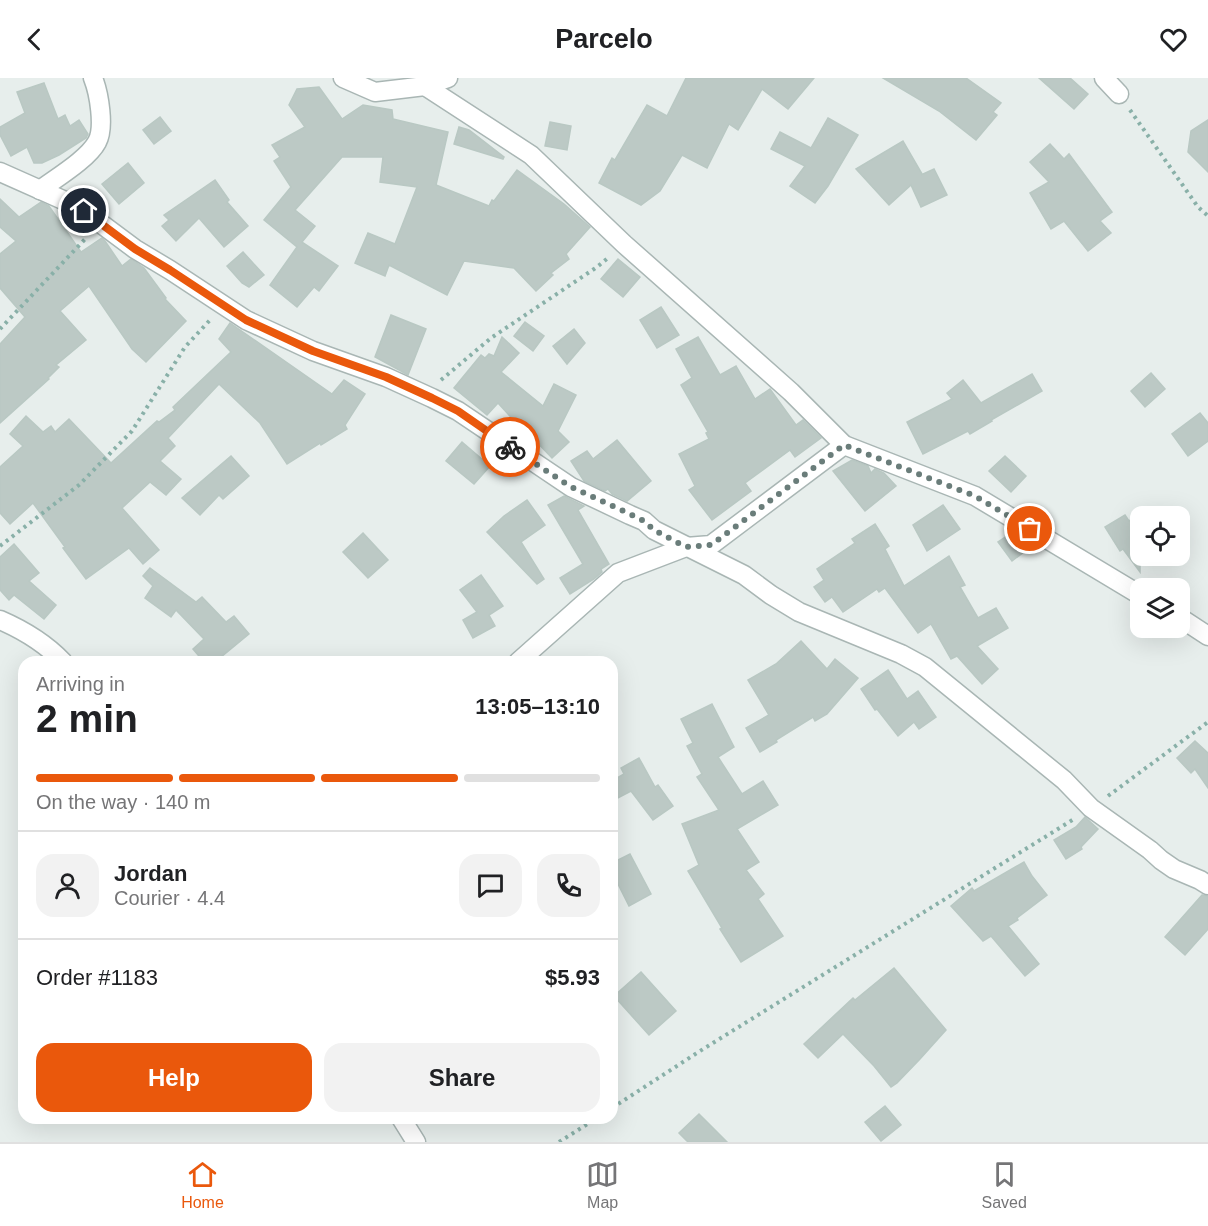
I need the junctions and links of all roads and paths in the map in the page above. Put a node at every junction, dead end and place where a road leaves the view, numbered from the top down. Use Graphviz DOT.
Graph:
graph roads {
  1 [pos="93,78"];
  2 [pos="343,78"];
  3 [pos="448,78"];
  4 [pos="1104,78"];
  5 [pos="425,86"];
  6 [pos="1119,94"];
  7 [pos="0,172"];
  8 [pos="40,190"];
  9 [pos="1208,216"];
  10 [pos="100,223"];
  11 [pos="624,244"];
  12 [pos="223,306"];
  13 [pos="0,329"];
  14 [pos="424,394"];
  15 [pos="844,445"];
  16 [pos="0,546"];
  17 [pos="686,547"];
  18 [pos="1130,589"];
  19 [pos="0,620"];
  20 [pos="1190,625"];
  21 [pos="1208,636"];
  22 [pos="57,656"];
  23 [pos="525,656"];
  24 [pos="1208,722"];
  25 [pos="1091,808"];
  26 [pos="1208,885"];
  27 [pos="618,1104"];
  28 [pos="405,1124"];
  29 [pos="588,1124"];
  30 [pos="416,1142"];
  31 [pos="559,1142"];
  1 -- 8 [label="street"];
  2 -- 5 [label="street"];
  3 -- 5 [label="street"];
  4 -- 6 [label="street"];
  5 -- 11 [label="street"];
  6 -- 9 [label="path"];
  7 -- 8 [label="street"];
  8 -- 10 [label="street"];
  10 -- 12 [label="street"];
  10 -- 13 [label="path"];
  11 -- 14 [label="path"];
  11 -- 15 [label="street"];
  12 -- 14 [label="street"];
  12 -- 16 [label="path"];
  14 -- 17 [label="street"];
  15 -- 17 [label="street"];
  15 -- 18 [label="street"];
  17 -- 23 [label="street"];
  17 -- 25 [label="street"];
  19 -- 22 [label="street"];
  20 -- 21 [label="street"];
  24 -- 25 [label="path"];
  25 -- 26 [label="street"];
  25 -- 27 [label="path"];
  28 -- 30 [label="street"];
  29 -- 31 [label="path"];
}
